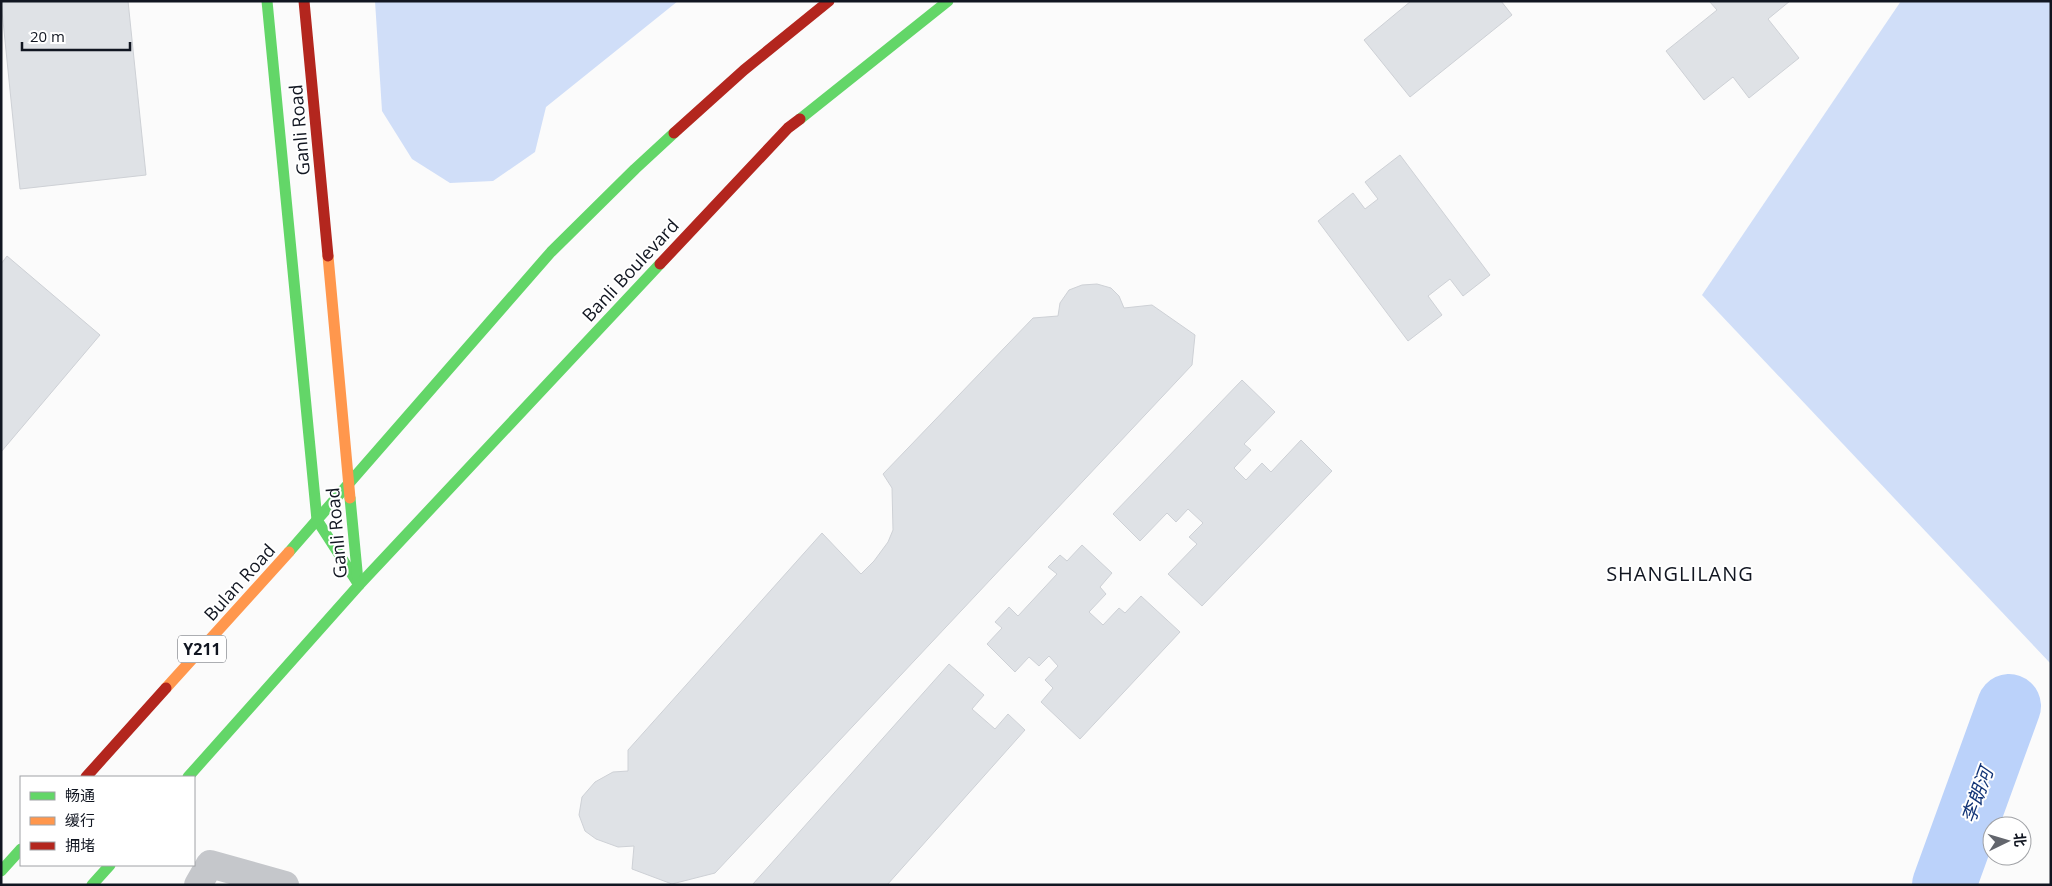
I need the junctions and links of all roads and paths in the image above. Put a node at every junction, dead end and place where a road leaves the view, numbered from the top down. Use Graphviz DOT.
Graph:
graph roads {
  1 [pos="267,1"];
  2 [pos="304,1"];
  3 [pos="829,1"];
  4 [pos="948,1"];
  5 [pos="349,484"];
  6 [pos="317,520"];
  7 [pos="358,585"];
  8 [pos="87,776"];
  9 [pos="189,776"];
  10 [pos="20,849"];
  11 [pos="109,866"];
  12 [pos="1,871"];
  13 [pos="92,885"];
  14 [pos="198,885"];
  15 [pos="285,885"];
  1 -- 6 [label="main road, Ganli Road"];
  2 -- 5 [label="main road, Ganli Road"];
  3 -- 5 [label="main road"];
  4 -- 7 [label="main road, Banli Boulevard"];
  5 -- 6 [label="main road"];
  5 -- 7 [label="main road, Ganli Road"];
  6 -- 7 [label="main road, Ganli Road"];
  6 -- 8 [label="main road, Bulan Road / Y211"];
  7 -- 9 [label="main road"];
  10 -- 12 [label="main road"];
  11 -- 13 [label="main road"];
  14 -- 15 [label="street"];
}
